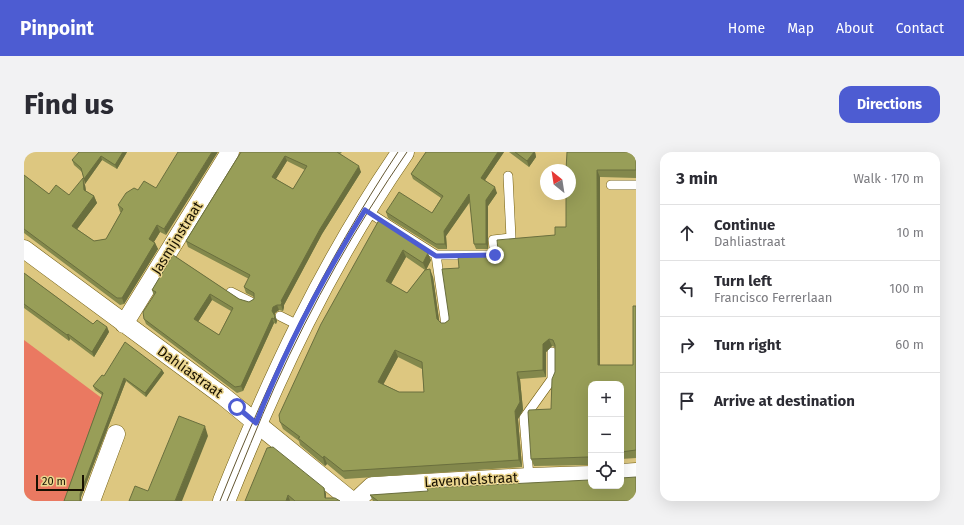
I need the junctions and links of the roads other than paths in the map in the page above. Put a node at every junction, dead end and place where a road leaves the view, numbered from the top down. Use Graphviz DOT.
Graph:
graph roads {
  1 [pos="230,152"];
  2 [pos="402,152"];
  3 [pos="508,176"];
  4 [pos="611,185"];
  5 [pos="636,185"];
  6 [pos="365,210"];
  7 [pos="24,249"];
  8 [pos="436,256"];
  9 [pos="231,292"];
  10 [pos="251,302"];
  11 [pos="280,316"];
  12 [pos="124,324"];
  13 [pos="446,325"];
  14 [pos="300,326"];
  15 [pos="552,352"];
  16 [pos="256,423"];
  17 [pos="116,434"];
  18 [pos="636,472"];
  19 [pos="624,473"];
  20 [pos="588,475"];
  21 [pos="529,477"];
  22 [pos="91,501"];
  23 [pos="224,501"];
  24 [pos="352,501"];
  25 [pos="356,501"];
  1 -- 12 [label="street, Jasmijnstraat"];
  2 -- 6 [label="street"];
  3 -- 8 [label="lane"];
  4 -- 5 [label="lane"];
  6 -- 8 [label="lane"];
  6 -- 14 [label="street"];
  7 -- 12 [label="street, Dahliastraat"];
  8 -- 13 [label="lane"];
  9 -- 10 [label="lane"];
  11 -- 14 [label="lane"];
  12 -- 16 [label="street, Dahliastraat"];
  14 -- 16 [label="street"];
  15 -- 21 [label="lane"];
  16 -- 23 [label="street"];
  16 -- 24 [label="street, Dahliastraat"];
  17 -- 22 [label="street"];
  18 -- 19 [label="street"];
  20 -- 21 [label="street, Lavendelstraat"];
  21 -- 25 [label="street, Lavendelstraat"];
}
